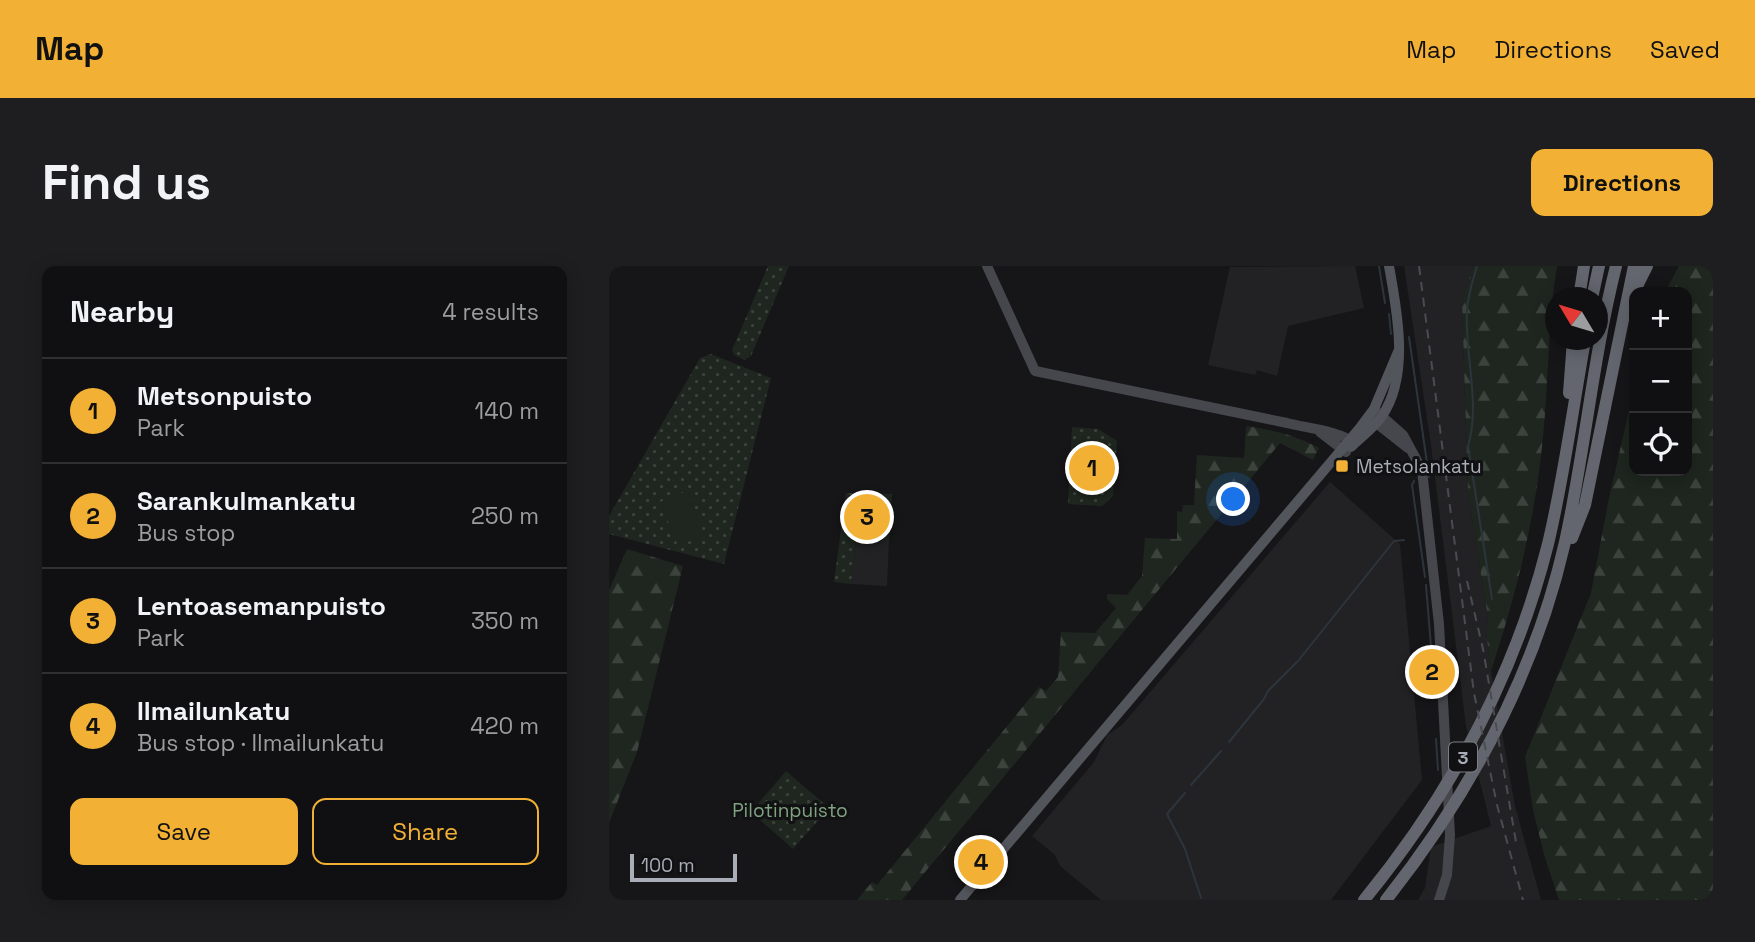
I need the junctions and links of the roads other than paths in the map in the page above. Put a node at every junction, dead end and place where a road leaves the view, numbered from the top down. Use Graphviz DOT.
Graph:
graph roads {
  1 [pos="987,266"];
  2 [pos="1389,266"];
  3 [pos="1584,266"];
  4 [pos="1599,266"];
  5 [pos="1616,266"];
  6 [pos="1634,266"];
  7 [pos="1647,266"];
  8 [pos="1581,287"];
  9 [pos="1594,287"];
  10 [pos="1637,287"];
  11 [pos="1629,302"];
  12 [pos="1623,313"];
  13 [pos="1572,350"];
  14 [pos="1583,350"];
  15 [pos="1375,416"];
  16 [pos="1347,446"];
  17 [pos="1567,449"];
  18 [pos="1553,587"];
  19 [pos="960,900"];
  20 [pos="1364,900"];
  21 [pos="1386,900"];
  22 [pos="1439,900"];
  1 -- 16 [label="main road"];
  2 -- 15 [label="main road"];
  3 -- 8 [label="highway"];
  4 -- 9 [label="highway"];
  5 -- 18 [label="highway"];
  6 -- 12 [label="highway, 3"];
  7 -- 10 [label="highway"];
  11 -- 12 [label="highway"];
  12 -- 18 [label="highway, 3"];
  13 -- 17 [label="highway, 3"];
  14 -- 17 [label="highway"];
  15 -- 16 [label="main road"];
  15 -- 22 [label="main road"];
  16 -- 19 [label="main road"];
  17 -- 20 [label="highway, 3"];
  18 -- 21 [label="highway, 3"];
}
